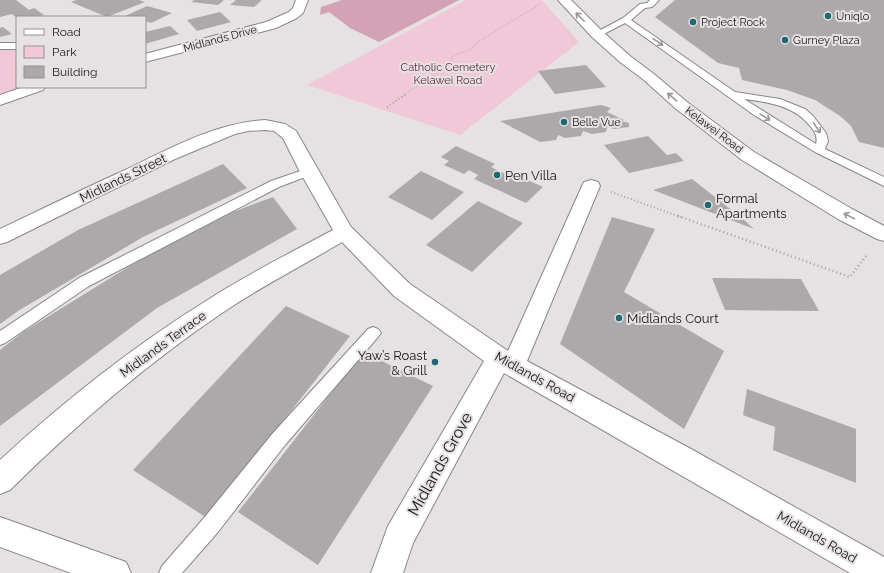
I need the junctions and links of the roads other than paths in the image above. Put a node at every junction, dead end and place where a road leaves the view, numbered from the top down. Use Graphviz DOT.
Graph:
graph roads {
  1 [pos="302,0"];
  2 [pos="564,0"];
  3 [pos="652,2"];
  4 [pos="629,22"];
  5 [pos="597,34"];
  6 [pos="0,46"];
  7 [pos="16,46"];
  8 [pos="146,58"];
  9 [pos="35,88"];
  10 [pos="732,94"];
  11 [pos="0,100"];
  12 [pos="248,126"];
  13 [pos="819,150"];
  14 [pos="308,172"];
  15 [pos="884,182"];
  16 [pos="592,186"];
  17 [pos="344,232"];
  18 [pos="884,234"];
  19 [pos="0,237"];
  20 [pos="373,333"];
  21 [pos="0,339"];
  22 [pos="506,362"];
  23 [pos="0,480"];
  24 [pos="0,532"];
  25 [pos="115,573"];
  26 [pos="169,573"];
  27 [pos="387,573"];
  28 [pos="881,573"];
  1 -- 8 [label="street, Midlands Drive"];
  5 -- 2 [label="street, Kelawei Road, one-way"];
  3 -- 4 [label="lane"];
  4 -- 5 [label="lane"];
  4 -- 10 [label="lane, one-way"];
  18 -- 5 [label="street, Kelawei Road, one-way"];
  6 -- 7 [label="lane"];
  9 -- 11 [label="street"];
  10 -- 13 [label="lane, one-way"];
  10 -- 13 [label="lane, one-way"];
  12 -- 14 [label="street, Midlands Road"];
  12 -- 19 [label="street, Midlands Street"];
  13 -- 15 [label="lane"];
  14 -- 17 [label="street, Midlands Road"];
  14 -- 21 [label="lane"];
  16 -- 22 [label="street"];
  17 -- 22 [label="street, Midlands Road"];
  17 -- 23 [label="street, Midlands Terrace"];
  20 -- 26 [label="lane"];
  22 -- 27 [label="street, Midlands Grove"];
  22 -- 28 [label="street, Midlands Road"];
  24 -- 25 [label="street"];
}
